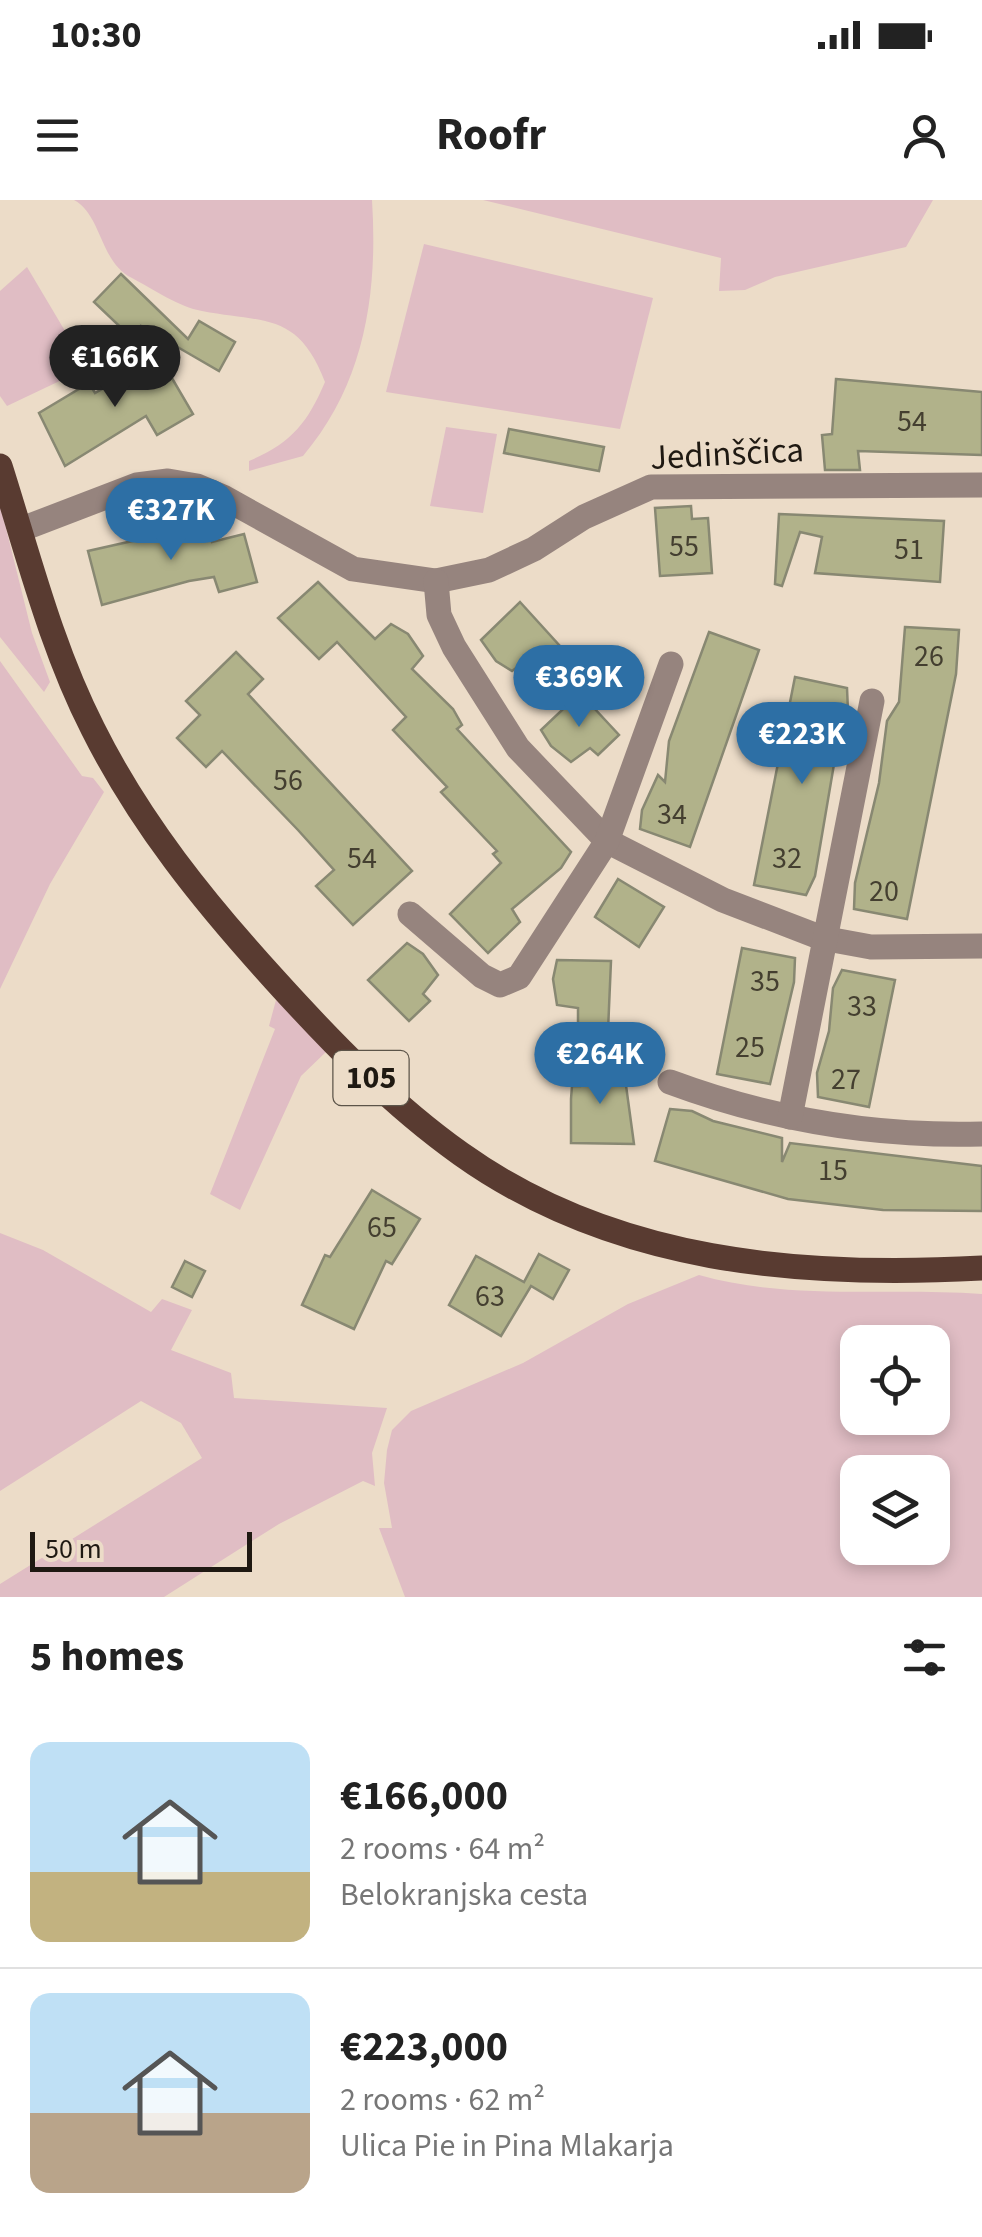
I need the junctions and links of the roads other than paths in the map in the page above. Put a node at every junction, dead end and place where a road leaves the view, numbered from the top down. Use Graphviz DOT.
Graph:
graph roads {
  1 [pos="0,466"];
  2 [pos="982,484"];
  3 [pos="22,529"];
  4 [pos="436,581"];
  5 [pos="671,664"];
  6 [pos="872,701"];
  7 [pos="607,841"];
  8 [pos="410,914"];
  9 [pos="822,938"];
  10 [pos="982,946"];
  11 [pos="670,1082"];
  12 [pos="790,1117"];
  13 [pos="982,1134"];
  14 [pos="982,1268"];
  1 -- 3 [label="main road, 105"];
  2 -- 4 [label="street, Jedinščica"];
  3 -- 4 [label="street, Jedinščica"];
  3 -- 14 [label="main road, 105"];
  4 -- 7 [label="street"];
  5 -- 7 [label="street"];
  6 -- 9 [label="street"];
  7 -- 8 [label="street"];
  7 -- 9 [label="street"];
  9 -- 10 [label="street"];
  9 -- 12 [label="street"];
  11 -- 12 [label="street"];
  12 -- 13 [label="street"];
}
